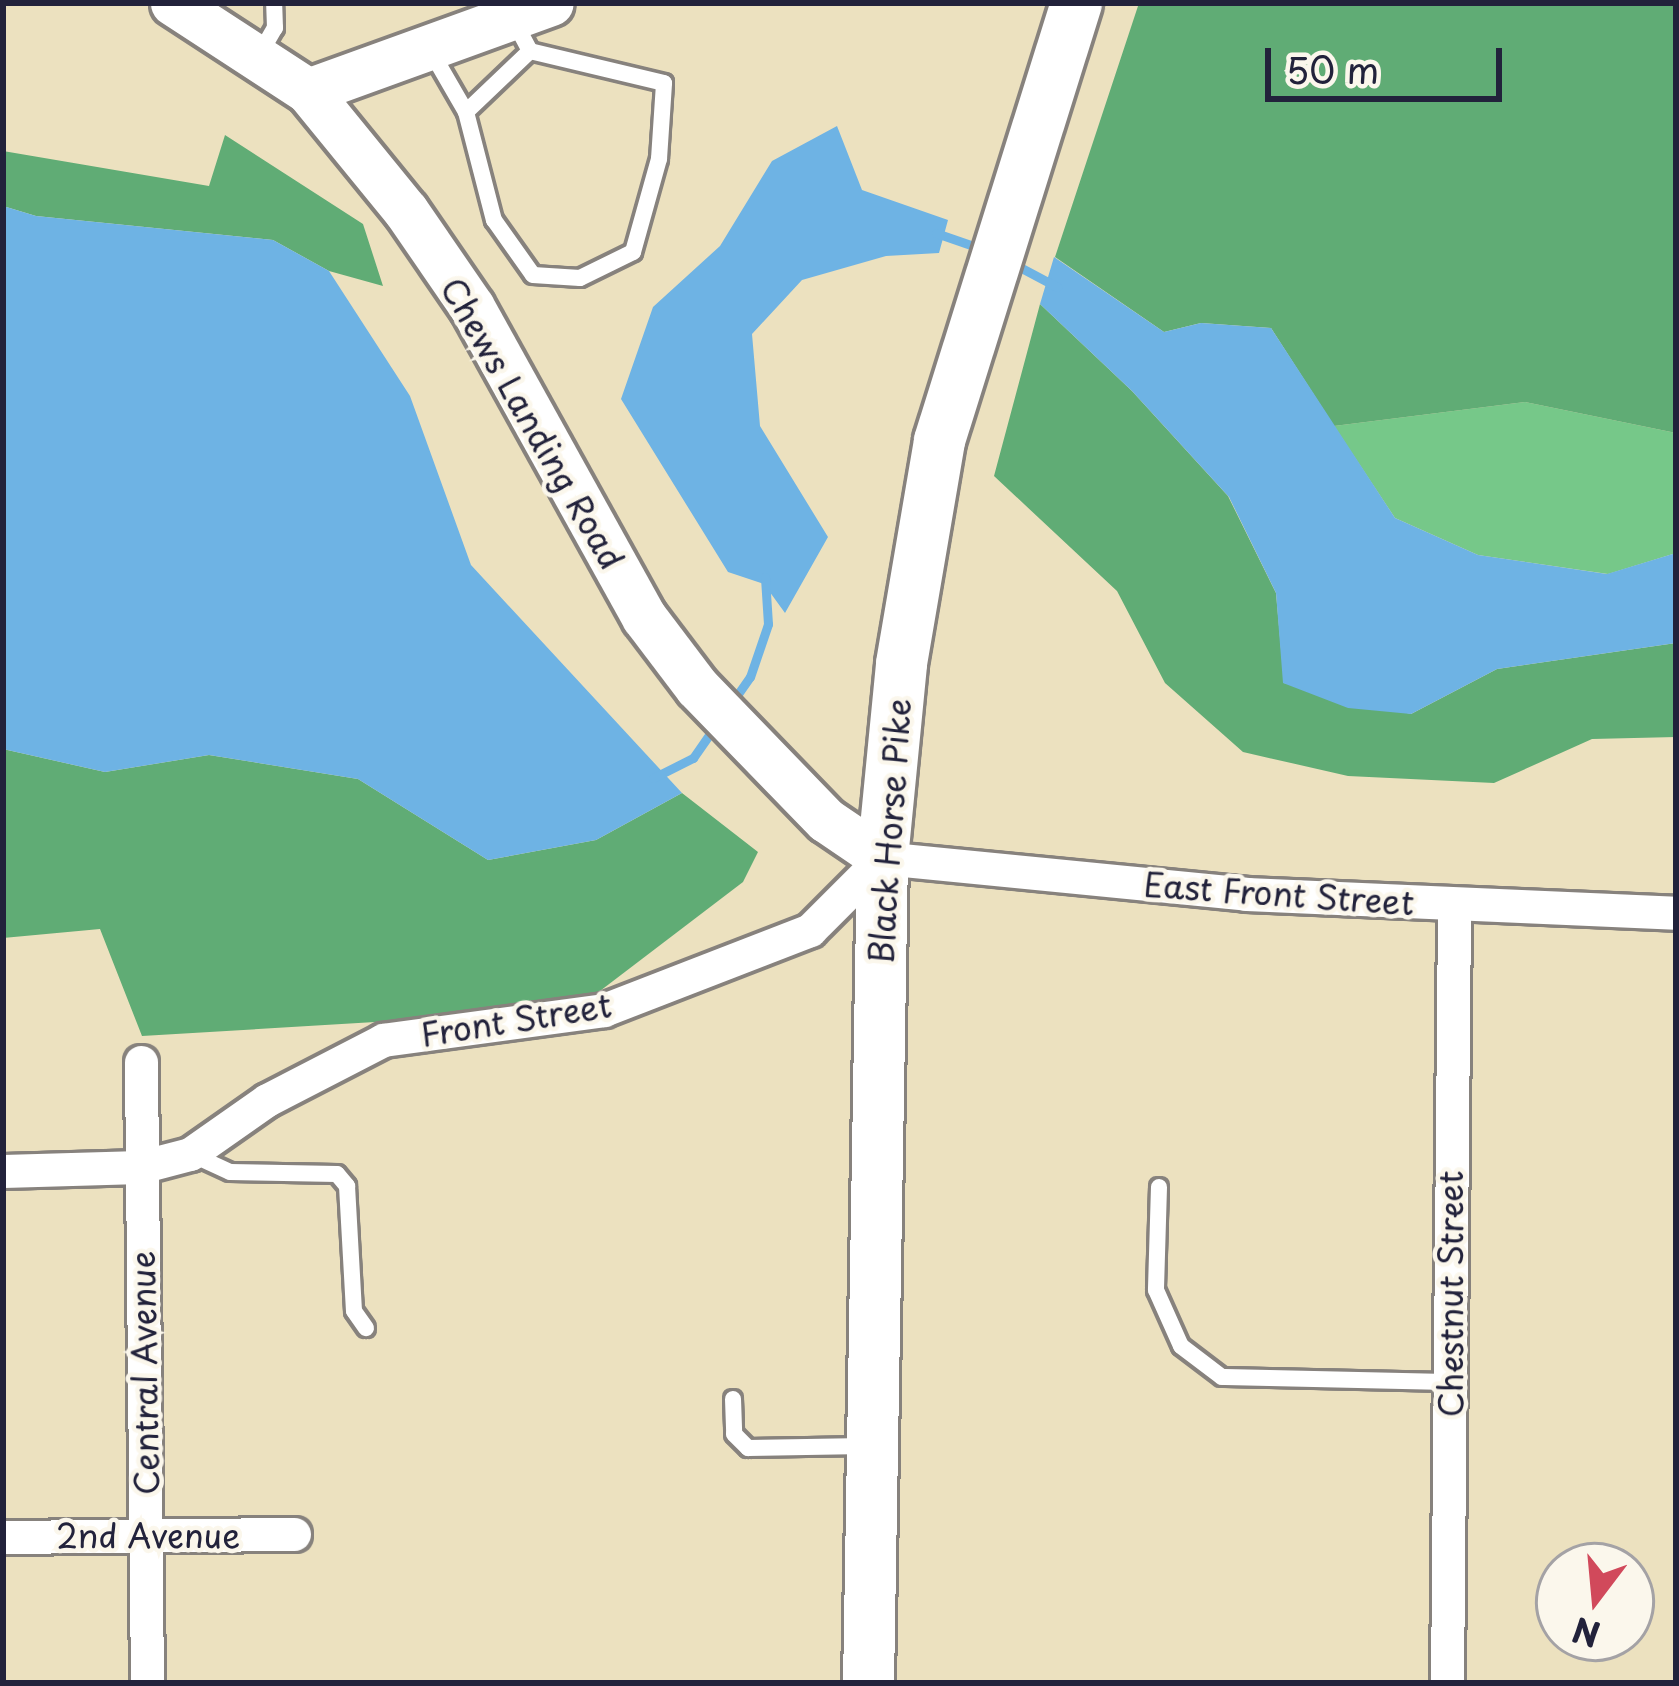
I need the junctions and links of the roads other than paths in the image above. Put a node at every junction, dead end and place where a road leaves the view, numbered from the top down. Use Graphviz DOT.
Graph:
graph roads {
  1 [pos="172,3"];
  2 [pos="274,3"];
  3 [pos="1076,3"];
  4 [pos="531,24"];
  5 [pos="429,47"];
  6 [pos="258,58"];
  7 [pos="308,91"];
  8 [pos="466,112"];
  9 [pos="882,858"];
  10 [pos="1454,905"];
  11 [pos="1676,913"];
  12 [pos="141,1063"];
  13 [pos="190,1154"];
  14 [pos="140,1167"];
  15 [pos="3,1171"];
  16 [pos="1159,1187"];
  17 [pos="366,1328"];
  18 [pos="1450,1382"];
  19 [pos="733,1399"];
  20 [pos="872,1446"];
  21 [pos="148,1532"];
  22 [pos="294,1534"];
  23 [pos="3,1537"];
  24 [pos="147,1683"];
  25 [pos="868,1683"];
  26 [pos="1447,1683"];
  1 -- 6 [label="main road, Chews Landing Road"];
  2 -- 6 [label="lane"];
  3 -- 9 [label="main road, Black Horse Pike"];
  4 -- 5 [label="main road"];
  4 -- 8 [label="lane"];
  4 -- 8 [label="lane"];
  5 -- 7 [label="main road"];
  5 -- 8 [label="lane"];
  6 -- 7 [label="main road, Chews Landing Road"];
  7 -- 9 [label="main road, Chews Landing Road"];
  9 -- 10 [label="street, East Front Street"];
  9 -- 13 [label="street, Front Street"];
  9 -- 20 [label="main road, Black Horse Pike"];
  10 -- 11 [label="street, East Front Street"];
  10 -- 18 [label="street, Chestnut Street"];
  12 -- 14 [label="street, Central Avenue"];
  13 -- 14 [label="street, Front Street"];
  13 -- 17 [label="lane"];
  14 -- 15 [label="street, Front Street"];
  14 -- 21 [label="street, Central Avenue"];
  16 -- 18 [label="lane"];
  18 -- 26 [label="street, Chestnut Street"];
  19 -- 20 [label="lane"];
  20 -- 25 [label="main road, Black Horse Pike"];
  21 -- 22 [label="street, 2nd Avenue"];
  21 -- 23 [label="street, 2nd Avenue"];
  21 -- 24 [label="street, Central Avenue"];
}
